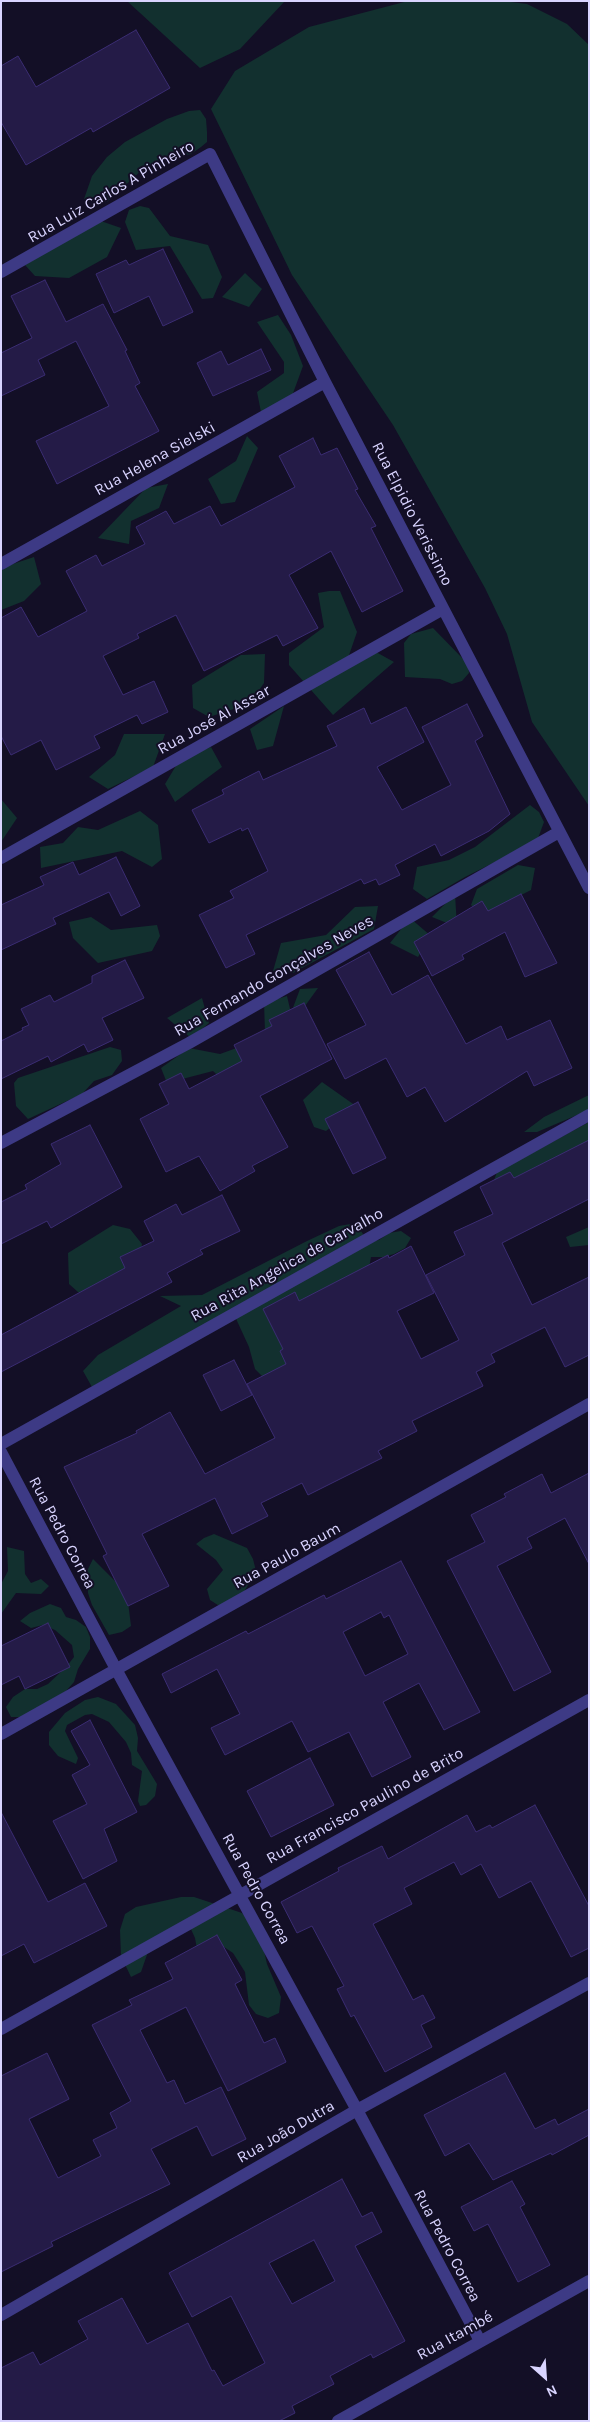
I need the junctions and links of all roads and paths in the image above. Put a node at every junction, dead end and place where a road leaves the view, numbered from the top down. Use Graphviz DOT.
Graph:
graph roads {
  1 [pos="210,154"];
  2 [pos="1,272"];
  3 [pos="325,382"];
  4 [pos="1,564"];
  5 [pos="443,609"];
  6 [pos="560,832"];
  7 [pos="1,858"];
  8 [pos="589,888"];
  9 [pos="589,1115"];
  10 [pos="1,1143"];
  11 [pos="589,1404"];
  12 [pos="1,1444"];
  13 [pos="1,1452"];
  14 [pos="117,1671"];
  15 [pos="589,1700"];
  16 [pos="1,1734"];
  17 [pos="240,1894"];
  18 [pos="589,1983"];
  19 [pos="1,2029"];
  20 [pos="357,2110"];
  21 [pos="589,2281"];
  22 [pos="1,2315"];
  23 [pos="480,2341"];
  24 [pos="338,2421"];
  1 -- 2 [label="street, Rua Luiz Carlos A Pinheiro"];
  1 -- 3 [label="street, Rua Elpidio Verissimo"];
  3 -- 4 [label="street, Rua Helena Sielski"];
  3 -- 5 [label="street, Rua Elpidio Verissimo"];
  5 -- 6 [label="street, Rua Elpidio Verissimo"];
  5 -- 7 [label="street, Rua José Al Assar"];
  6 -- 8 [label="street, Rua Elpidio Verissimo"];
  6 -- 10 [label="street, Rua Fernando Gonçalves Neves"];
  9 -- 12 [label="street, Rua Rita Angelica de Carvalho"];
  11 -- 14 [label="street, Rua Paulo Baum"];
  13 -- 14 [label="street, Rua Pedro Correa"];
  14 -- 16 [label="street, Rua Paulo Baum"];
  14 -- 17 [label="street, Rua Pedro Correa"];
  15 -- 17 [label="street, Rua Francisco Paulino de Brito"];
  17 -- 19 [label="street, Rua Francisco Paulino de Brito"];
  17 -- 20 [label="street, Rua Pedro Correa"];
  18 -- 20 [label="street, Rua João Dutra"];
  20 -- 22 [label="street, Rua João Dutra"];
  20 -- 23 [label="street, Rua Pedro Correa"];
  21 -- 23 [label="street, Rua Itambé"];
  23 -- 24 [label="street, Rua Itambé"];
}
